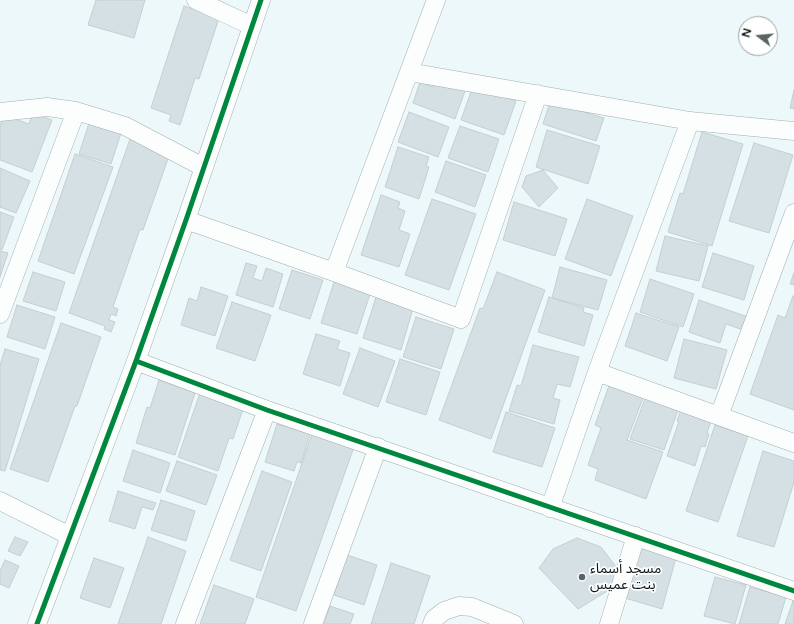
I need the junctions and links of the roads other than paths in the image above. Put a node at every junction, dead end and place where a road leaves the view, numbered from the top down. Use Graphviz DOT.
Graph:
graph roads {
  1 [pos="196,0"];
  2 [pos="261,0"];
  3 [pos="436,0"];
  4 [pos="252,26"];
  5 [pos="409,72"];
  6 [pos="538,94"];
  7 [pos="0,112"];
  8 [pos="76,112"];
  9 [pos="690,121"];
  10 [pos="794,132"];
  11 [pos="203,167"];
  12 [pos="794,213"];
  13 [pos="186,220"];
  14 [pos="334,272"];
  15 [pos="0,314"];
  16 [pos="136,361"];
  17 [pos="597,372"];
  18 [pos="267,410"];
  19 [pos="719,416"];
  20 [pos="794,443"];
  21 [pos="378,447"];
  22 [pos="0,501"];
  23 [pos="550,508"];
  24 [pos="70,536"];
  25 [pos="636,536"];
  26 [pos="794,591"];
  27 [pos="37,624"];
  28 [pos="185,624"];
  29 [pos="313,624"];
  30 [pos="432,624"];
  31 [pos="514,624"];
  32 [pos="610,624"];
  1 -- 4 [label="street"];
  2 -- 4 [label="street"];
  3 -- 5 [label="street"];
  4 -- 11 [label="street"];
  5 -- 6 [label="street"];
  5 -- 14 [label="street"];
  6 -- 9 [label="street"];
  6 -- 14 [label="street"];
  7 -- 8 [label="street"];
  8 -- 11 [label="street"];
  8 -- 15 [label="street"];
  9 -- 10 [label="street"];
  9 -- 17 [label="street"];
  11 -- 13 [label="street"];
  12 -- 19 [label="street"];
  13 -- 14 [label="street"];
  13 -- 16 [label="street"];
  16 -- 18 [label="street"];
  16 -- 24 [label="street"];
  17 -- 19 [label="street"];
  17 -- 23 [label="street"];
  18 -- 21 [label="street"];
  18 -- 28 [label="street"];
  19 -- 20 [label="street"];
  21 -- 23 [label="street"];
  21 -- 29 [label="street"];
  22 -- 24 [label="street"];
  23 -- 25 [label="street"];
  24 -- 27 [label="street"];
  25 -- 26 [label="street"];
  25 -- 32 [label="street"];
  30 -- 31 [label="street"];
}
